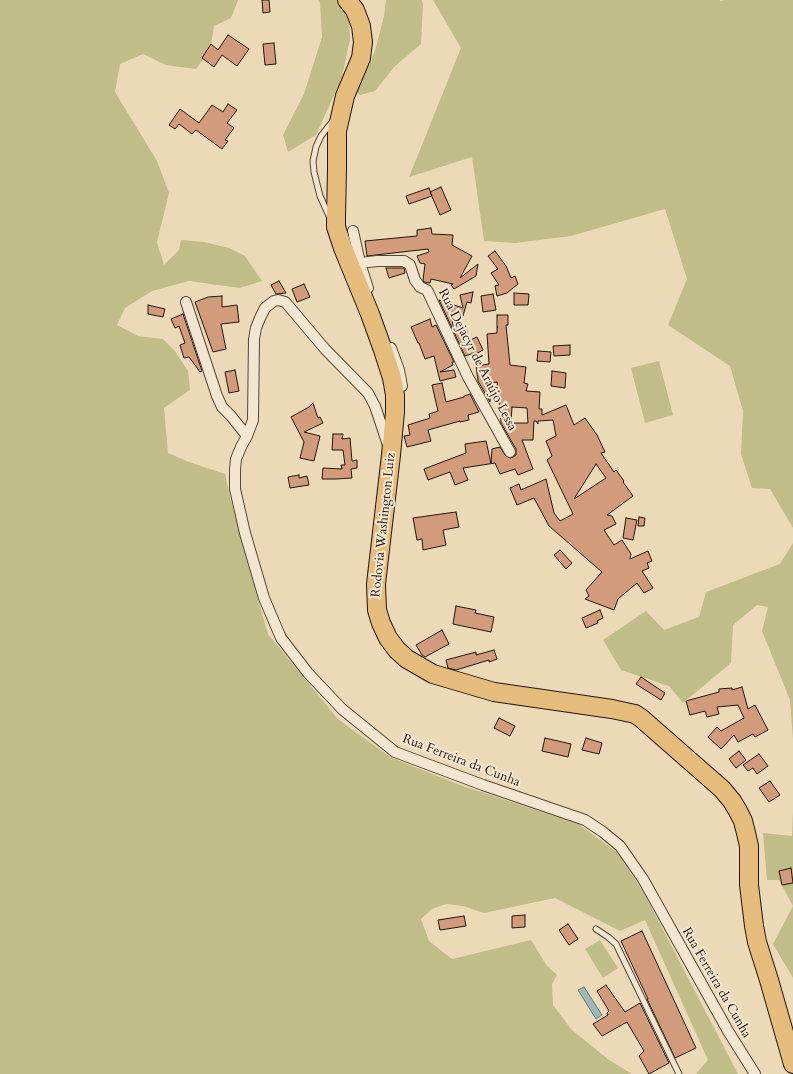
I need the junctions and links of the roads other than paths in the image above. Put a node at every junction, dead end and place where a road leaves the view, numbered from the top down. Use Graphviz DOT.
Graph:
graph roads {
  1 [pos="347,0"];
  2 [pos="341,110"];
  3 [pos="342,225"];
  4 [pos="360,262"];
  5 [pos="363,289"];
  6 [pos="186,302"];
  7 [pos="247,436"];
  8 [pos="510,452"];
  9 [pos="391,455"];
  10 [pos="387,517"];
  11 [pos="596,929"];
  12 [pos="793,1064"];
  13 [pos="679,1074"];
  14 [pos="755,1074"];
  1 -- 2 [label="highway, Rodovia Washington Luiz"];
  2 -- 3 [label="highway, Rodovia Washington Luiz"];
  2 -- 3 [label="lane"];
  3 -- 4 [label="street"];
  3 -- 5 [label="highway, Rodovia Washington Luiz"];
  4 -- 5 [label="street"];
  4 -- 8 [label="street, Rua Dejacyr de Araújo Lessa"];
  5 -- 9 [label="highway, Rodovia Washington Luiz"];
  5 -- 10 [label="street"];
  6 -- 7 [label="street"];
  7 -- 9 [label="street, Rua Ferreira da Cunha"];
  7 -- 14 [label="street, Rua Ferreira da Cunha"];
  9 -- 10 [label="highway, Rodovia Washington Luiz"];
  10 -- 12 [label="highway, Rodovia Washington Luiz"];
  11 -- 13 [label="lane"];
}
